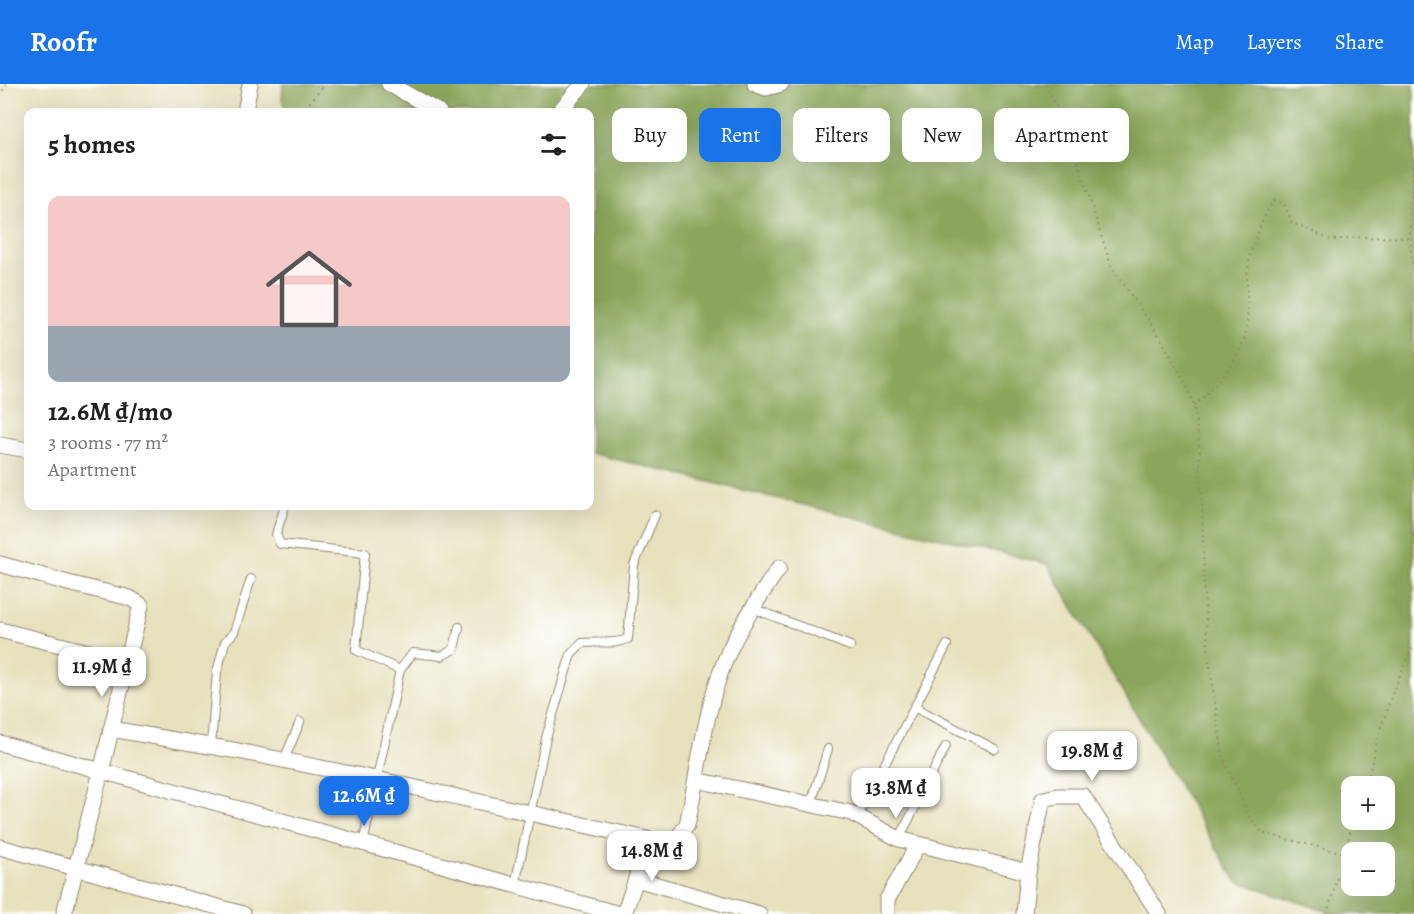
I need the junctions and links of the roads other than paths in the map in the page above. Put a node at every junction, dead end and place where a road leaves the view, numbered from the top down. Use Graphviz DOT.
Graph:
graph roads {
  1 [pos="250,84"];
  2 [pos="389,84"];
  3 [pos="583,84"];
  4 [pos="755,84"];
  5 [pos="781,84"];
  6 [pos="246,108"];
  7 [pos="432,108"];
  8 [pos="562,108"];
  9 [pos="0,446"];
  10 [pos="24,449"];
  11 [pos="284,510"];
  12 [pos="655,516"];
  13 [pos="0,564"];
  14 [pos="779,568"];
  15 [pos="251,579"];
  16 [pos="752,608"];
  17 [pos="459,627"];
  18 [pos="0,630"];
  19 [pos="946,645"];
  20 [pos="850,646"];
  21 [pos="128,662"];
  22 [pos="400,670"];
  23 [pos="914,707"];
  24 [pos="300,722"];
  25 [pos="111,729"];
  26 [pos="0,743"];
  27 [pos="211,746"];
  28 [pos="946,746"];
  29 [pos="828,749"];
  30 [pos="995,749"];
  31 [pos="284,760"];
  32 [pos="102,772"];
  33 [pos="376,779"];
  34 [pos="696,780"];
  35 [pos="811,804"];
  36 [pos="530,813"];
  37 [pos="857,817"];
  38 [pos="646,839"];
  39 [pos="899,839"];
  40 [pos="363,844"];
  41 [pos="917,846"];
  42 [pos="0,847"];
  43 [pos="76,868"];
  44 [pos="1028,872"];
  45 [pos="636,879"];
  46 [pos="515,885"];
  47 [pos="64,914"];
  48 [pos="243,914"];
  49 [pos="619,914"];
  50 [pos="624,914"];
  51 [pos="759,914"];
  52 [pos="887,914"];
  53 [pos="1024,914"];
  54 [pos="1159,914"];
  1 -- 6 [label="street"];
  2 -- 7 [label="street"];
  3 -- 8 [label="street"];
  4 -- 5 [label="street"];
  9 -- 10 [label="street"];
  11 -- 22 [label="lane"];
  12 -- 36 [label="lane"];
  13 -- 21 [label="street"];
  14 -- 16 [label="street"];
  15 -- 27 [label="lane"];
  16 -- 20 [label="lane"];
  16 -- 34 [label="street"];
  17 -- 22 [label="lane"];
  18 -- 21 [label="street"];
  19 -- 23 [label="lane"];
  21 -- 25 [label="street"];
  22 -- 33 [label="lane"];
  23 -- 30 [label="lane"];
  23 -- 37 [label="lane"];
  24 -- 31 [label="lane"];
  25 -- 27 [label="street"];
  25 -- 32 [label="street"];
  26 -- 32 [label="street"];
  27 -- 31 [label="street"];
  28 -- 39 [label="lane"];
  29 -- 35 [label="lane"];
  31 -- 33 [label="street"];
  32 -- 40 [label="street"];
  32 -- 43 [label="street"];
  33 -- 36 [label="street"];
  33 -- 40 [label="lane"];
  34 -- 35 [label="street"];
  34 -- 38 [label="street"];
  35 -- 37 [label="street"];
  36 -- 38 [label="street"];
  36 -- 46 [label="lane"];
  37 -- 39 [label="street"];
  38 -- 45 [label="street"];
  39 -- 41 [label="street"];
  40 -- 46 [label="street"];
  41 -- 44 [label="street"];
  41 -- 52 [label="street"];
  42 -- 43 [label="street"];
  43 -- 47 [label="street"];
  43 -- 48 [label="street"];
  44 -- 53 [label="street"];
  44 -- 54 [label="street"];
  45 -- 50 [label="street"];
  45 -- 51 [label="street"];
  46 -- 49 [label="street"];
}
